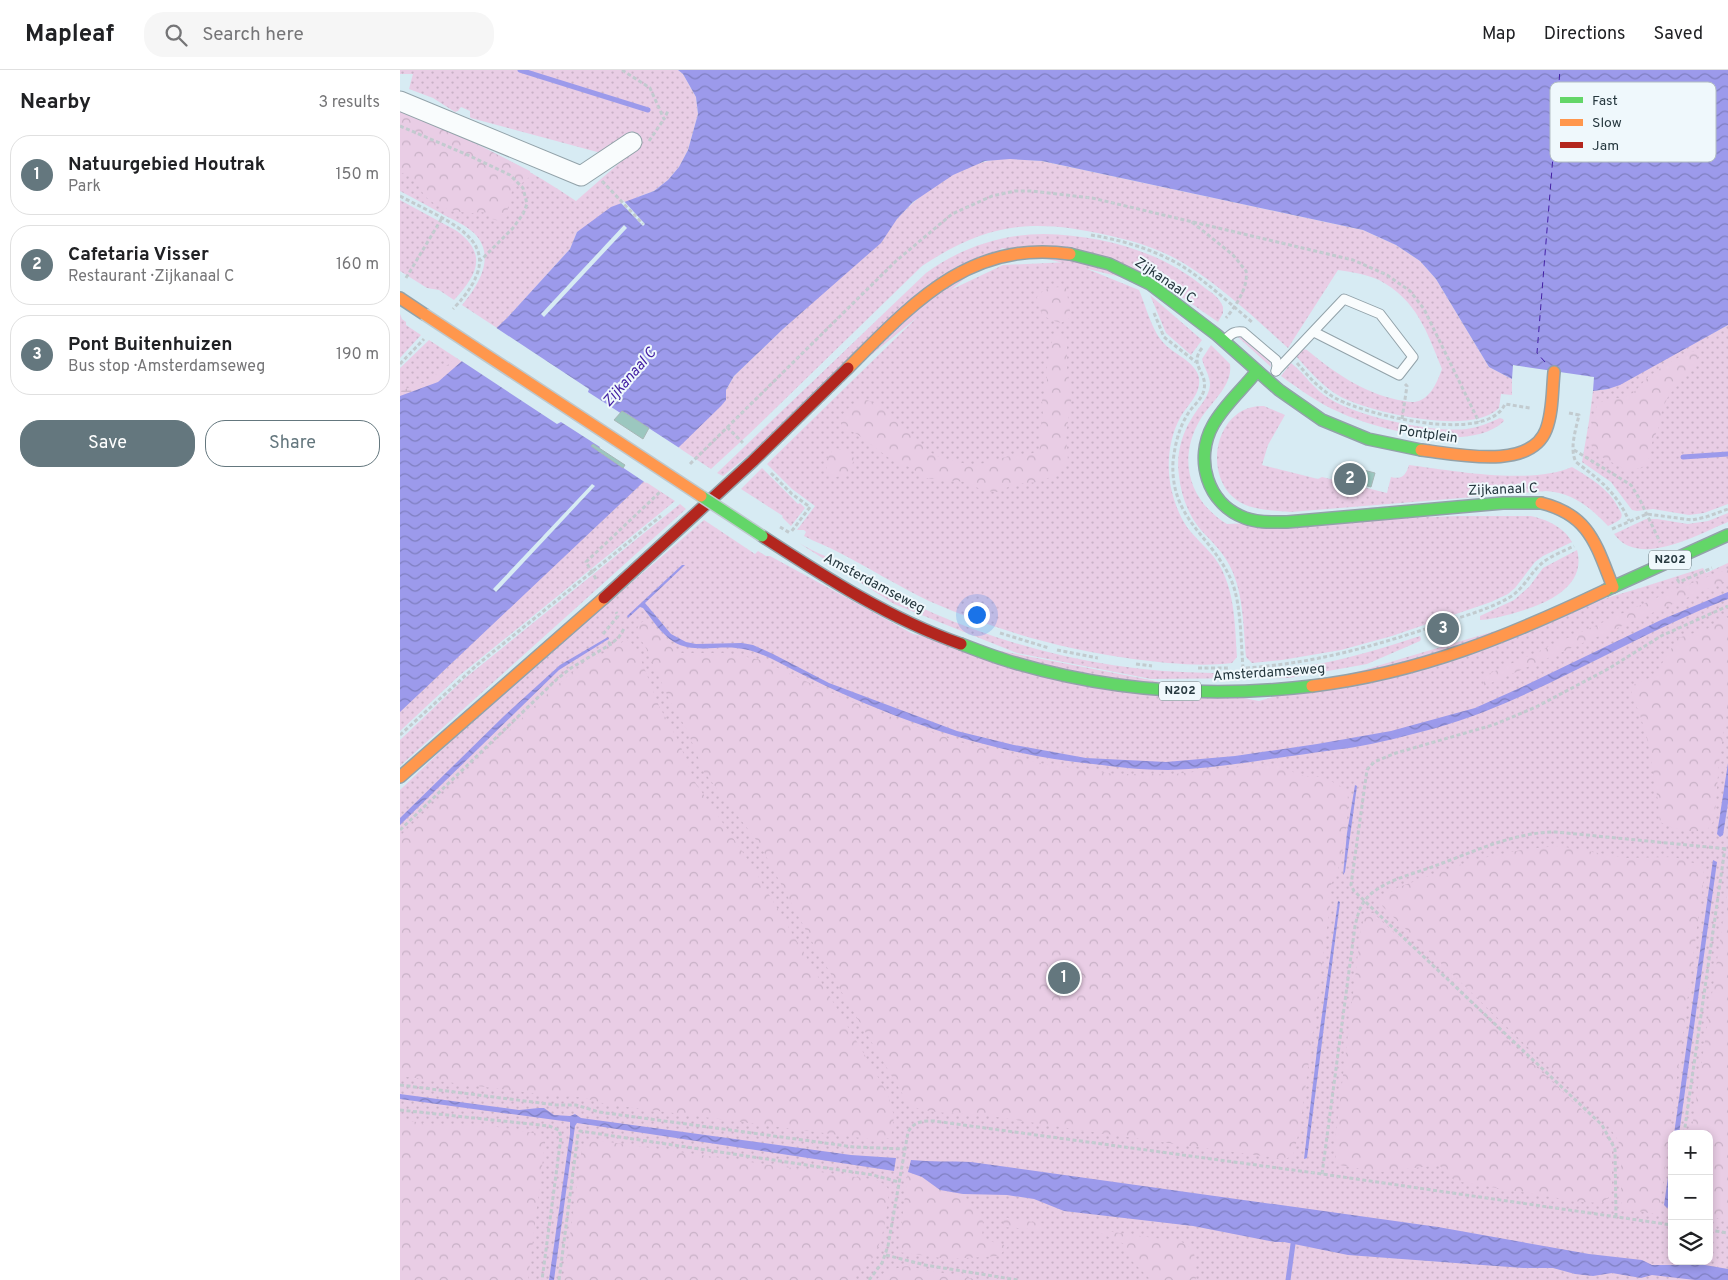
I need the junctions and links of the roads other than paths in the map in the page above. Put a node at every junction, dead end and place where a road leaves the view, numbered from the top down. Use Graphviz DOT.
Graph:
graph roads {
  1 [pos="400,101"];
  2 [pos="632,142"];
  3 [pos="400,298"];
  4 [pos="1314,332"];
  5 [pos="1224,341"];
  6 [pos="1257,371"];
  7 [pos="1554,372"];
  8 [pos="1728,535"];
  9 [pos="1613,587"];
  10 [pos="400,777"];
  1 -- 2 [label="street"];
  3 -- 9 [label="street, Amsterdamseweg / N202, bridge"];
  4 -- 4 [label="lane"];
  4 -- 5 [label="lane"];
  5 -- 6 [label="street, Zijkanaal C"];
  5 -- 10 [label="street, Zijkanaal C"];
  6 -- 7 [label="street, Pontplein"];
  6 -- 9 [label="street, Zijkanaal C"];
  8 -- 9 [label="street, N202"];
}
